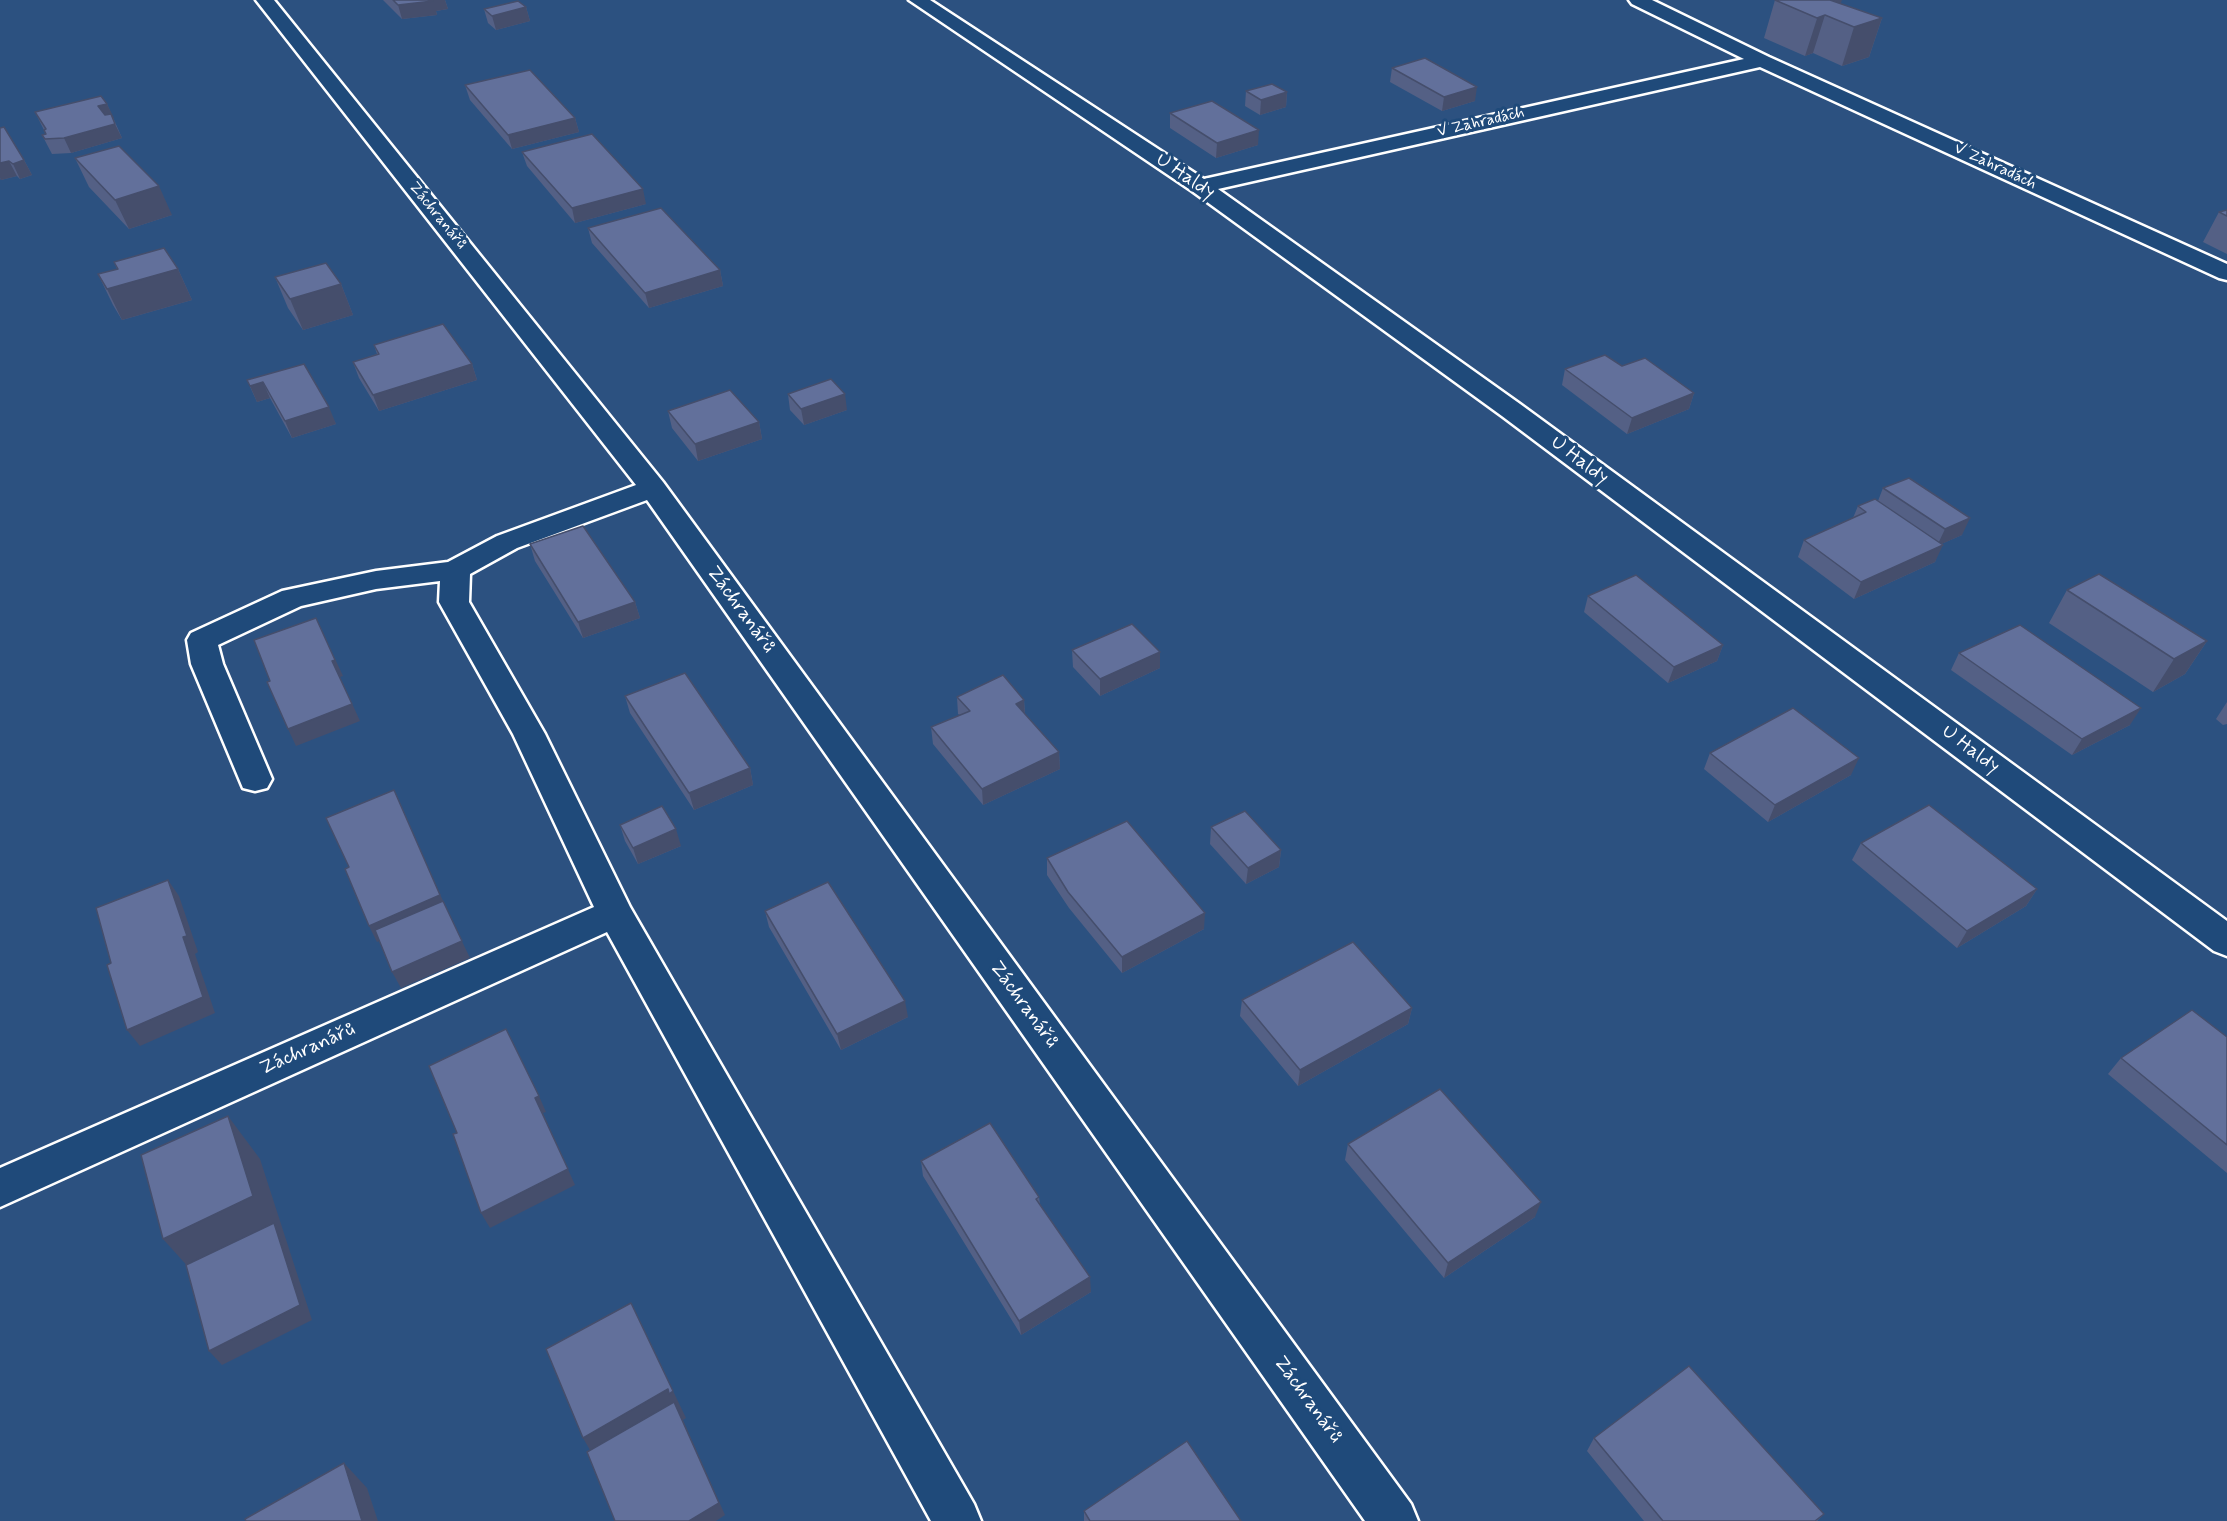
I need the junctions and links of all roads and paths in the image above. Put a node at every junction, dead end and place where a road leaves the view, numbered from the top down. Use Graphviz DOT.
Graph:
graph roads {
  1 [pos="265,0"];
  2 [pos="918,0"];
  3 [pos="1638,0"];
  4 [pos="1762,61"];
  5 [pos="1200,186"];
  6 [pos="2227,273"];
  7 [pos="653,488"];
  8 [pos="455,570"];
  9 [pos="255,779"];
  10 [pos="615,913"];
  11 [pos="2227,941"];
  12 [pos="0,1188"];
  13 [pos="957,1521"];
  14 [pos="1394,1521"];
  1 -- 7 [label="street, Záchranářů"];
  2 -- 5 [label="street, U Haldy"];
  3 -- 4 [label="street, V Zahradách"];
  4 -- 5 [label="street, V Zahradách"];
  4 -- 6 [label="street, V Zahradách"];
  5 -- 11 [label="street, U Haldy"];
  7 -- 8 [label="street"];
  7 -- 14 [label="street, Záchranářů"];
  8 -- 9 [label="street"];
  8 -- 10 [label="street"];
  10 -- 12 [label="street, Záchranářů"];
  10 -- 13 [label="street"];
}
